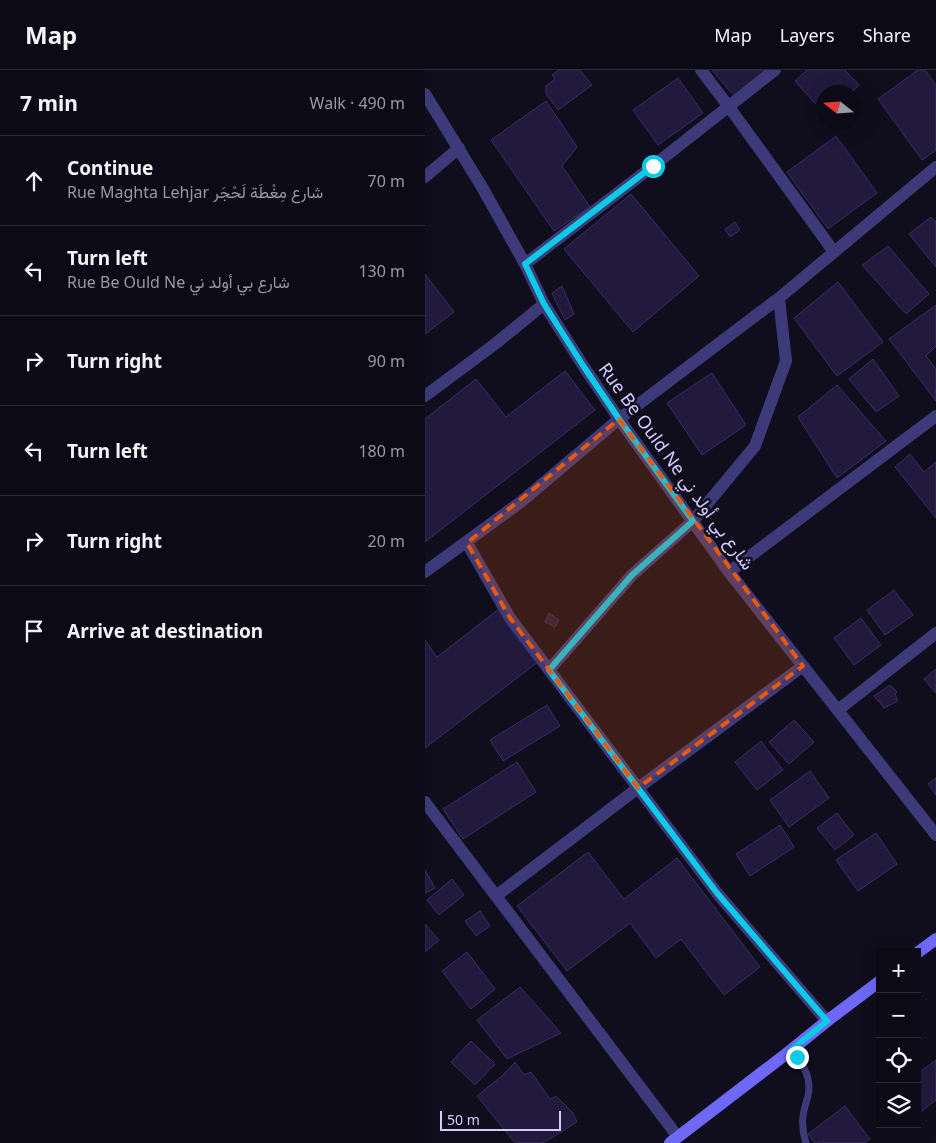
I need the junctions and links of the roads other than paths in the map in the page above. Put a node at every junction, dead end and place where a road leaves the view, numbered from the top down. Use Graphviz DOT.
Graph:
graph roads {
  1 [pos="701,70"];
  2 [pos="775,70"];
  3 [pos="425,94"];
  4 [pos="729,107"];
  5 [pos="459,148"];
  6 [pos="936,168"];
  7 [pos="425,177"];
  8 [pos="834,252"];
  9 [pos="525,264"];
  10 [pos="779,298"];
  11 [pos="544,304"];
  12 [pos="425,396"];
  13 [pos="936,416"];
  14 [pos="619,419"];
  15 [pos="693,521"];
  16 [pos="467,543"];
  17 [pos="425,572"];
  18 [pos="729,572"];
  19 [pos="936,633"];
  20 [pos="803,666"];
  21 [pos="549,670"];
  22 [pos="838,710"];
  23 [pos="638,788"];
  24 [pos="425,802"];
  25 [pos="936,835"];
  26 [pos="496,896"];
  27 [pos="936,939"];
  28 [pos="921,950"];
  29 [pos="876,984"];
  30 [pos="827,1021"];
  31 [pos="790,1051"];
  32 [pos="674,1140"];
  33 [pos="806,1143"];
  1 -- 4 [label="street"];
  2 -- 4 [label="street"];
  3 -- 5 [label="street, Rue Be Ould Ne شارع بي أولد ني"];
  4 -- 8 [label="street"];
  4 -- 9 [label="street"];
  5 -- 7 [label="street"];
  5 -- 9 [label="street, Rue Be Ould Ne شارع بي أولد ني"];
  6 -- 8 [label="street"];
  8 -- 10 [label="street"];
  9 -- 11 [label="street, Rue Be Ould Ne شارع بي أولد ني"];
  10 -- 14 [label="street"];
  10 -- 15 [label="street"];
  11 -- 12 [label="street"];
  11 -- 14 [label="street, Rue Be Ould Ne شارع بي أولد ني"];
  13 -- 18 [label="street"];
  14 -- 15 [label="street, Rue Be Ould Ne شارع بي أولد ني"];
  14 -- 16 [label="street"];
  15 -- 18 [label="street, Rue Be Ould Ne شارع بي أولد ني"];
  15 -- 21 [label="street"];
  16 -- 17 [label="street"];
  16 -- 21 [label="street"];
  18 -- 20 [label="street, Rue Be Ould Ne شارع بي أولد ني"];
  19 -- 22 [label="street"];
  20 -- 22 [label="street, Rue Be Ould Ne شارع بي أولد ني"];
  20 -- 23 [label="street"];
  21 -- 23 [label="street"];
  22 -- 25 [label="street, Rue Be Ould Ne شارع بي أولد ني"];
  23 -- 26 [label="street"];
  23 -- 30 [label="street"];
  24 -- 26 [label="street"];
  26 -- 32 [label="street"];
  27 -- 28 [label="main road"];
  29 -- 30 [label="main road"];
  30 -- 31 [label="main road"];
  31 -- 32 [label="main road"];
  31 -- 33 [label="lane"];
}
